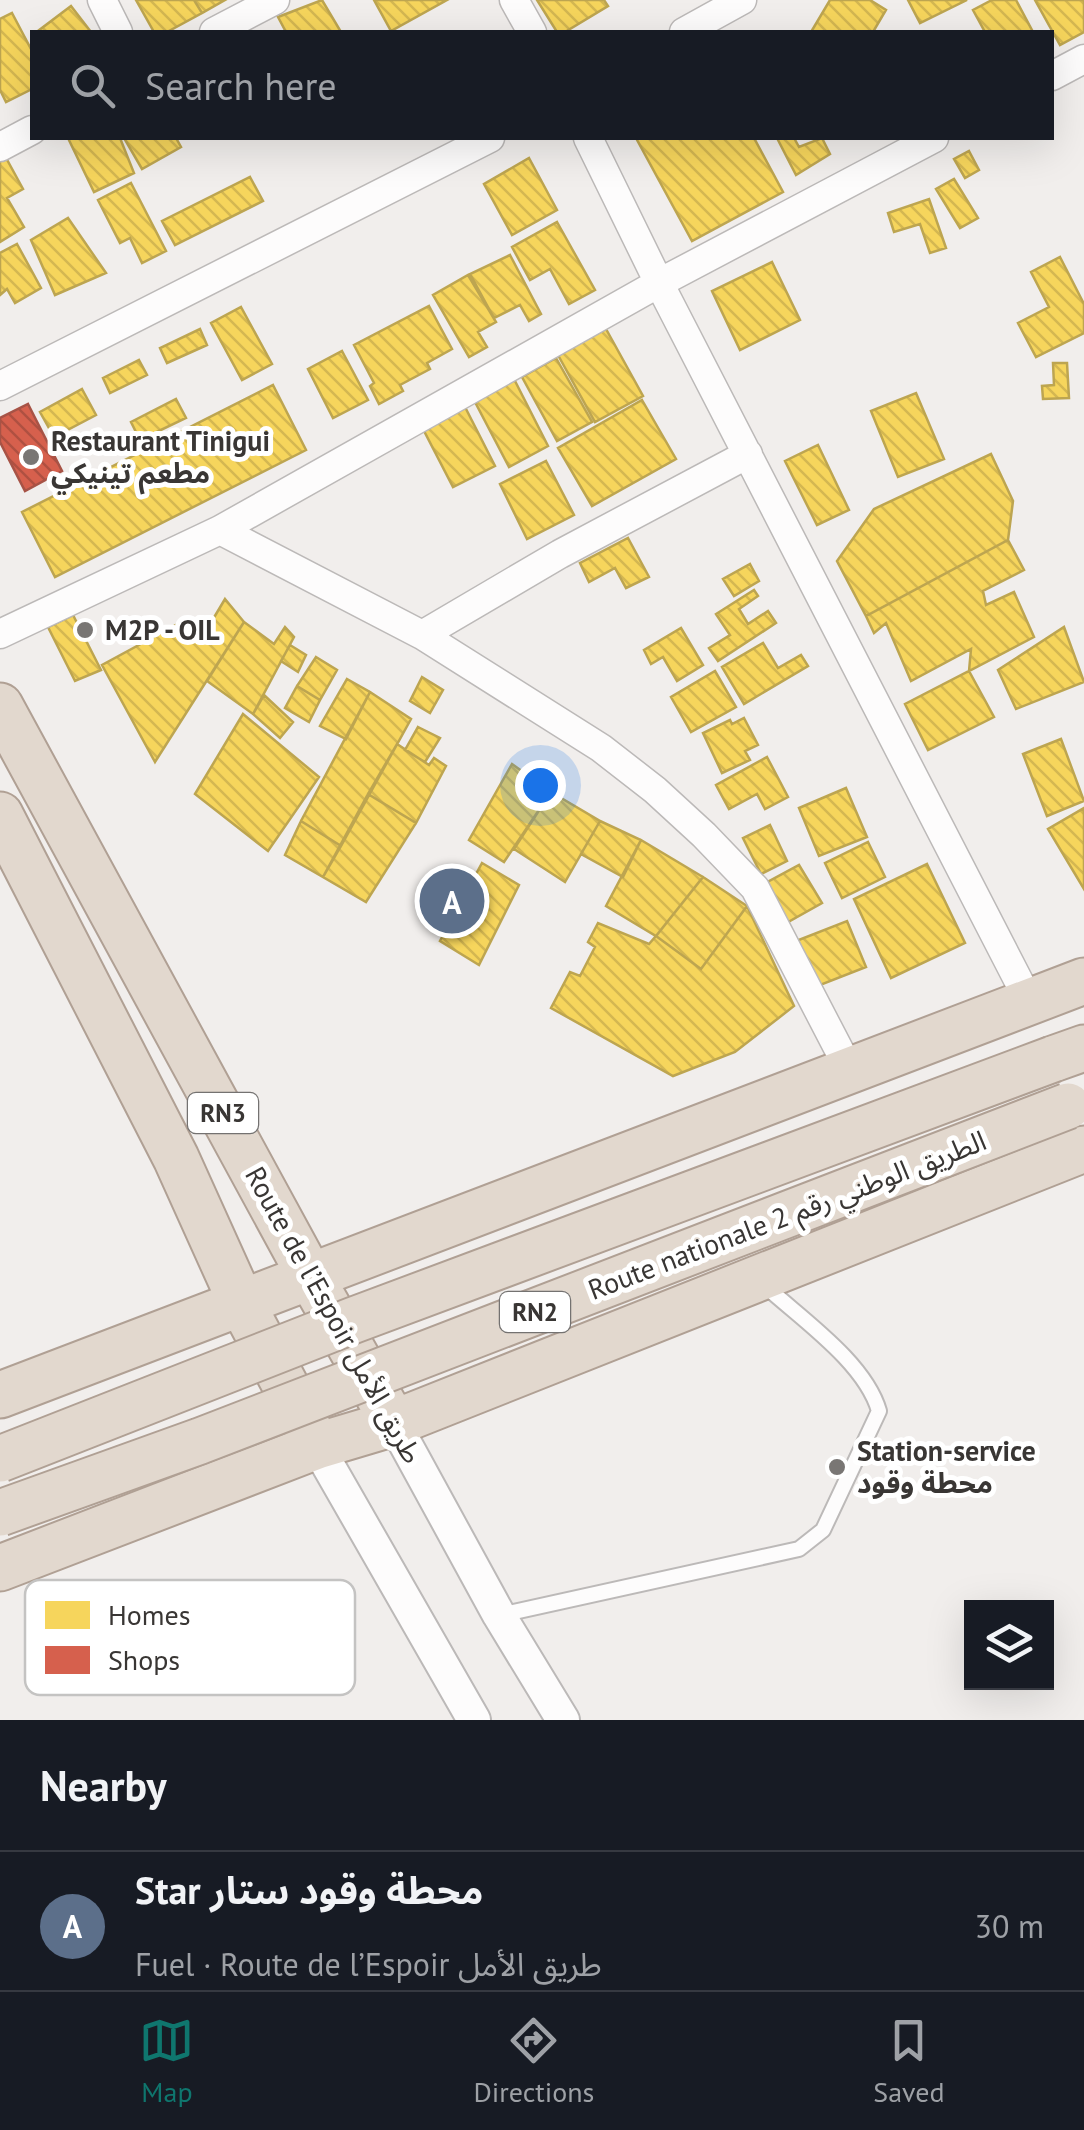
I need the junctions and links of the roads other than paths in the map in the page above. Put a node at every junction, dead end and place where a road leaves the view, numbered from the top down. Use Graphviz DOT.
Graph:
graph roads {
  1 [pos="102,0"];
  2 [pos="275,0"];
  3 [pos="514,0"];
  4 [pos="742,0"];
  5 [pos="117,30"];
  6 [pos="218,30"];
  7 [pos="531,30"];
  8 [pos="688,30"];
  9 [pos="1084,59"];
  10 [pos="1054,75"];
  11 [pos="486,140"];
  12 [pos="589,140"];
  13 [pos="930,140"];
  14 [pos="659,283"];
  15 [pos="0,386"];
  16 [pos="748,454"];
  17 [pos="220,530"];
  18 [pos="0,634"];
  19 [pos="422,635"];
  20 [pos="0,706"];
  21 [pos="0,815"];
  22 [pos="1084,981"];
  23 [pos="1029,1001"];
  24 [pos="1069,1053"];
  25 [pos="849,1069"];
  26 [pos="1076,1103"];
  27 [pos="1084,1148"];
  28 [pos="309,1274"];
  29 [pos="757,1278"];
  30 [pos="241,1302"];
  31 [pos="0,1395"];
  32 [pos="394,1423"];
  33 [pos="318,1446"];
  34 [pos="0,1459"];
  35 [pos="0,1512"];
  36 [pos="0,1568"];
  37 [pos="500,1615"];
  38 [pos="474,1720"];
  39 [pos="563,1720"];
  1 -- 5 [label="street"];
  2 -- 6 [label="street"];
  3 -- 7 [label="street"];
  4 -- 8 [label="street"];
  9 -- 10 [label="street"];
  11 -- 15 [label="street"];
  12 -- 14 [label="street"];
  13 -- 14 [label="street"];
  14 -- 16 [label="street"];
  14 -- 17 [label="street"];
  16 -- 19 [label="street"];
  16 -- 23 [label="street"];
  17 -- 18 [label="street"];
  17 -- 19 [label="street"];
  19 -- 25 [label="street"];
  20 -- 28 [label="highway, Route de l’Espoir طريق الأمل / RN3"];
  21 -- 30 [label="highway, RN3"];
  22 -- 23 [label="highway"];
  23 -- 25 [label="highway"];
  24 -- 34 [label="highway, Route nationale الطريق الوطني رقم 2 / RN2, bridge"];
  25 -- 28 [label="highway"];
  26 -- 35 [label="highway, Route nationale الطريق الوطني رقم 2 / RN2, bridge"];
  27 -- 29 [label="highway"];
  28 -- 30 [label="highway"];
  28 -- 32 [label="highway, Route de l’Espoir طريق الأمل / RN3"];
  29 -- 32 [label="highway"];
  29 -- 37 [label="lane"];
  30 -- 31 [label="highway"];
  30 -- 33 [label="highway, RN3"];
  32 -- 33 [label="highway"];
  32 -- 37 [label="street, Route de l’Espoir طريق الأمل / RN3"];
  33 -- 36 [label="highway"];
  33 -- 38 [label="street, RN3"];
  37 -- 39 [label="street, Route de l’Espoir طريق الأمل / RN3"];
}
